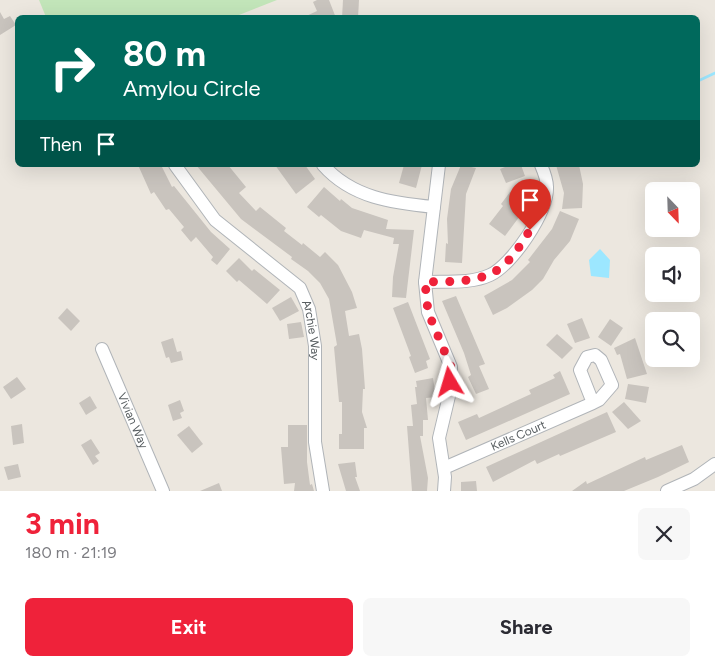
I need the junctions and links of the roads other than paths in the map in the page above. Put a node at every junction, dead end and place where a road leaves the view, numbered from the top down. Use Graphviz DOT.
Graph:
graph roads {
  1 [pos="176,167"];
  2 [pos="325,167"];
  3 [pos="439,167"];
  4 [pos="542,167"];
  5 [pos="434,207"];
  6 [pos="425,282"];
  7 [pos="102,349"];
  8 [pos="593,403"];
  9 [pos="715,464"];
  10 [pos="444,468"];
  11 [pos="163,491"];
  12 [pos="323,491"];
  13 [pos="444,491"];
  14 [pos="666,491"];
  1 -- 12 [label="street, Archie Way"];
  2 -- 5 [label="street"];
  3 -- 5 [label="street"];
  4 -- 6 [label="street"];
  5 -- 6 [label="street"];
  6 -- 10 [label="street"];
  7 -- 11 [label="street, Vivian Way"];
  8 -- 10 [label="street, Kells Court"];
  9 -- 14 [label="street"];
  10 -- 13 [label="street"];
}
